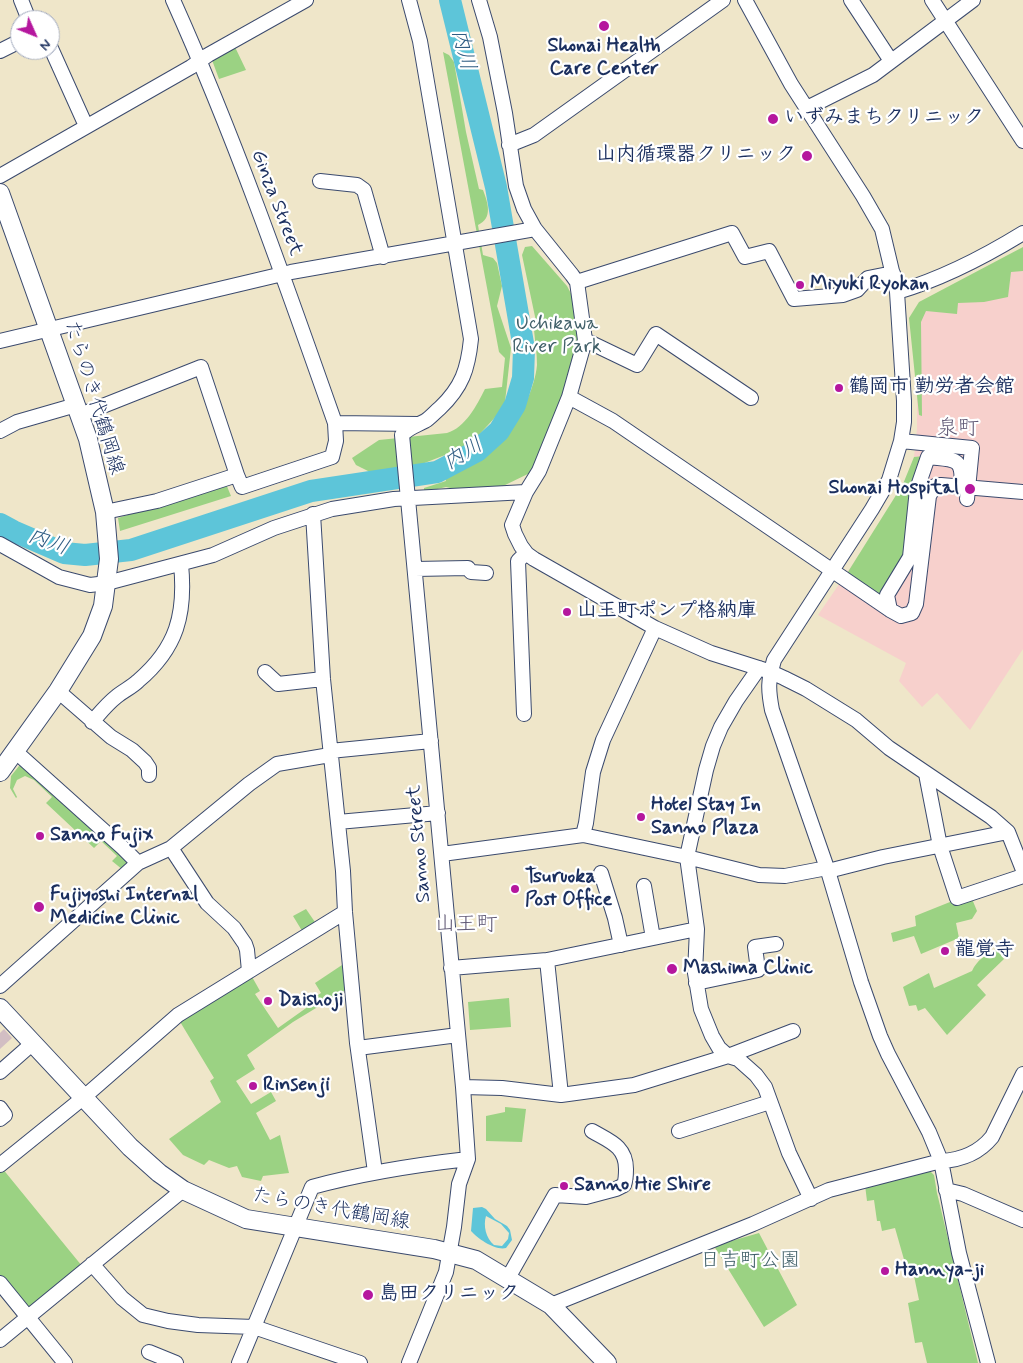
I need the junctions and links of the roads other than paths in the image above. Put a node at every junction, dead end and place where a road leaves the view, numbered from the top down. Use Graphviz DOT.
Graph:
graph roads {
  1 [pos="173,0"];
  2 [pos="306,0"];
  3 [pos="409,0"];
  4 [pos="479,0"];
  5 [pos="723,0"];
  6 [pos="745,0"];
  7 [pos="852,0"];
  8 [pos="932,0"];
  9 [pos="972,0"];
  10 [pos="945,20"];
  11 [pos="56,60"];
  12 [pos="200,61"];
  13 [pos="891,61"];
  14 [pos="807,108"];
  15 [pos="86,126"];
  16 [pos="1023,141"];
  17 [pos="509,144"];
  18 [pos="0,176"];
  19 [pos="320,181"];
  20 [pos="0,193"];
  21 [pos="529,231"];
  22 [pos="1023,233"];
  23 [pos="454,244"];
  24 [pos="383,257"];
  25 [pos="893,272"];
  26 [pos="282,274"];
  27 [pos="577,282"];
  28 [pos="897,292"];
  29 [pos="50,329"];
  30 [pos="0,340"];
  31 [pos="585,340"];
  32 [pos="568,397"];
  33 [pos="752,398"];
  34 [pos="78,410"];
  35 [pos="335,423"];
  36 [pos="386,424"];
  37 [pos="419,424"];
  38 [pos="0,431"];
  39 [pos="402,436"];
  40 [pos="901,441"];
  41 [pos="929,451"];
  42 [pos="237,475"];
  43 [pos="965,486"];
  44 [pos="526,492"];
  45 [pos="1023,492"];
  46 [pos="408,494"];
  47 [pos="313,514"];
  48 [pos="106,518"];
  49 [pos="0,544"];
  50 [pos="526,553"];
  51 [pos="181,564"];
  52 [pos="415,569"];
  53 [pos="832,569"];
  54 [pos="486,573"];
  55 [pos="108,577"];
  56 [pos="890,610"];
  57 [pos="655,628"];
  58 [pos="765,670"];
  59 [pos="266,672"];
  60 [pos="324,679"];
  61 [pos="58,692"];
  62 [pos="524,714"];
  63 [pos="92,722"];
  64 [pos="431,741"];
  65 [pos="16,752"];
  66 [pos="330,753"];
  67 [pos="0,772"];
  68 [pos="926,774"];
  69 [pos="150,775"];
  70 [pos="438,812"];
  71 [pos="338,822"];
  72 [pos="1008,832"];
  73 [pos="583,836"];
  74 [pos="940,846"];
  75 [pos="172,848"];
  76 [pos="442,854"];
  77 [pos="687,857"];
  78 [pos="138,863"];
  79 [pos="828,869"];
  80 [pos="1023,870"];
  81 [pos="601,873"];
  82 [pos="1023,876"];
  83 [pos="644,886"];
  84 [pos="345,912"];
  85 [pos="697,930"];
  86 [pos="653,938"];
  87 [pos="776,944"];
  88 [pos="621,945"];
  89 [pos="547,960"];
  90 [pos="253,968"];
  91 [pos="451,968"];
  92 [pos="696,983"];
  93 [pos="0,986"];
  94 [pos="0,1008"];
  95 [pos="793,1031"];
  96 [pos="458,1035"];
  97 [pos="33,1043"];
  98 [pos="358,1048"];
  99 [pos="728,1056"];
  100 [pos="0,1072"];
  101 [pos="1023,1074"];
  102 [pos="463,1087"];
  103 [pos="562,1094"];
  104 [pos="83,1098"];
  105 [pos="770,1102"];
  106 [pos="0,1108"];
  107 [pos="0,1119"];
  108 [pos="592,1131"];
  109 [pos="679,1131"];
  110 [pos="468,1159"];
  111 [pos="941,1161"];
  112 [pos="0,1165"];
  113 [pos="374,1172"];
  114 [pos="183,1190"];
  115 [pos="946,1190"];
  116 [pos="811,1199"];
  117 [pos="1023,1220"];
  118 [pos="295,1227"];
  119 [pos="450,1252"];
  120 [pos="92,1264"];
  121 [pos="508,1278"];
  122 [pos="0,1283"];
  123 [pos="551,1305"];
  124 [pos="28,1317"];
  125 [pos="254,1327"];
  126 [pos="0,1340"];
  127 [pos="149,1352"];
  128 [pos="66,1363"];
  129 [pos="176,1363"];
  130 [pos="239,1363"];
  131 [pos="360,1363"];
  132 [pos="409,1363"];
  133 [pos="607,1363"];
  134 [pos="988,1363"];
  1 -- 12 [label="street, Ginza Street"];
  2 -- 12 [label="street"];
  3 -- 23 [label="street"];
  4 -- 17 [label="street"];
  5 -- 17 [label="street"];
  6 -- 14 [label="street"];
  7 -- 13 [label="street"];
  8 -- 10 [label="street"];
  9 -- 10 [label="street"];
  10 -- 13 [label="street"];
  10 -- 16 [label="street"];
  11 -- 15 [label="street"];
  12 -- 15 [label="street"];
  12 -- 26 [label="street, Ginza Street"];
  13 -- 14 [label="street"];
  14 -- 25 [label="street"];
  15 -- 18 [label="street"];
  17 -- 21 [label="street"];
  19 -- 24 [label="street"];
  20 -- 29 [label="main road, たらのき代鶴岡線"];
  21 -- 23 [label="street"];
  21 -- 27 [label="street"];
  22 -- 28 [label="street"];
  23 -- 24 [label="street"];
  23 -- 37 [label="street"];
  24 -- 26 [label="street"];
  25 -- 27 [label="street"];
  25 -- 28 [label="street"];
  26 -- 29 [label="street"];
  26 -- 35 [label="street, Ginza Street"];
  27 -- 31 [label="street"];
  28 -- 40 [label="street"];
  29 -- 30 [label="street"];
  29 -- 34 [label="main road, たらのき代鶴岡線"];
  31 -- 32 [label="street"];
  31 -- 33 [label="street"];
  32 -- 44 [label="street"];
  32 -- 53 [label="street"];
  34 -- 38 [label="street"];
  34 -- 42 [label="street"];
  34 -- 48 [label="main road, たらのき代鶴岡線"];
  35 -- 36 [label="street"];
  35 -- 42 [label="street"];
  36 -- 37 [label="street"];
  36 -- 39 [label="street"];
  37 -- 39 [label="street"];
  39 -- 46 [label="street, Sanno Street"];
  40 -- 41 [label="street"];
  40 -- 53 [label="street"];
  41 -- 43 [label="street"];
  41 -- 43 [label="street"];
  41 -- 56 [label="street"];
  42 -- 48 [label="street"];
  43 -- 45 [label="street"];
  43 -- 56 [label="street"];
  44 -- 46 [label="street"];
  44 -- 50 [label="street"];
  46 -- 47 [label="street"];
  46 -- 52 [label="street, Sanno Street"];
  47 -- 51 [label="street"];
  47 -- 60 [label="street"];
  48 -- 55 [label="main road, たらのき代鶴岡線"];
  49 -- 55 [label="street"];
  50 -- 57 [label="street"];
  50 -- 62 [label="street"];
  51 -- 55 [label="street"];
  51 -- 63 [label="street"];
  52 -- 54 [label="street"];
  52 -- 64 [label="street, Sanno Street"];
  53 -- 56 [label="street"];
  53 -- 58 [label="street"];
  55 -- 61 [label="main road, たらのき代鶴岡線"];
  57 -- 58 [label="street"];
  57 -- 73 [label="street"];
  58 -- 68 [label="street"];
  58 -- 77 [label="street"];
  58 -- 79 [label="street"];
  59 -- 60 [label="street"];
  60 -- 66 [label="street"];
  61 -- 63 [label="street"];
  61 -- 65 [label="main road, たらのき代鶴岡線"];
  63 -- 69 [label="street"];
  64 -- 66 [label="street"];
  64 -- 70 [label="street, Sanno Street"];
  65 -- 67 [label="main road, たらのき代鶴岡線"];
  65 -- 78 [label="street"];
  66 -- 71 [label="street"];
  66 -- 75 [label="street"];
  68 -- 72 [label="street"];
  68 -- 74 [label="street"];
  70 -- 71 [label="street"];
  70 -- 76 [label="street, Sanno Street"];
  71 -- 84 [label="street"];
  72 -- 74 [label="street"];
  72 -- 80 [label="street"];
  73 -- 76 [label="street"];
  73 -- 77 [label="street"];
  74 -- 79 [label="street"];
  74 -- 82 [label="street"];
  75 -- 78 [label="street"];
  75 -- 90 [label="street"];
  76 -- 91 [label="street, Sanno Street"];
  77 -- 79 [label="street"];
  77 -- 85 [label="street"];
  78 -- 93 [label="street"];
  79 -- 111 [label="street"];
  81 -- 88 [label="street"];
  83 -- 86 [label="street"];
  84 -- 90 [label="street"];
  84 -- 98 [label="street"];
  85 -- 86 [label="street"];
  85 -- 92 [label="street"];
  86 -- 88 [label="street"];
  87 -- 92 [label="street"];
  88 -- 89 [label="street"];
  89 -- 91 [label="street"];
  89 -- 103 [label="street"];
  90 -- 104 [label="street"];
  91 -- 96 [label="street, Sanno Street"];
  92 -- 99 [label="street"];
  94 -- 97 [label="main road, たらのき代鶴岡線"];
  95 -- 99 [label="street"];
  96 -- 98 [label="street"];
  96 -- 102 [label="street, Sanno Street"];
  97 -- 100 [label="street"];
  97 -- 104 [label="main road, たらのき代鶴岡線"];
  98 -- 113 [label="street"];
  99 -- 103 [label="street"];
  99 -- 105 [label="street"];
  101 -- 111 [label="street"];
  102 -- 103 [label="street"];
  102 -- 110 [label="street, Sanno Street"];
  104 -- 112 [label="street"];
  104 -- 114 [label="main road, たらのき代鶴岡線"];
  105 -- 109 [label="street"];
  105 -- 116 [label="street"];
  106 -- 107 [label="street"];
  108 -- 121 [label="street"];
  110 -- 113 [label="street"];
  110 -- 119 [label="street, Sanno Street"];
  111 -- 115 [label="street"];
  111 -- 116 [label="street"];
  113 -- 118 [label="street"];
  114 -- 118 [label="main road, たらのき代鶴岡線"];
  114 -- 120 [label="street"];
  115 -- 117 [label="street"];
  115 -- 134 [label="street"];
  116 -- 123 [label="street"];
  118 -- 119 [label="main road, たらのき代鶴岡線"];
  118 -- 125 [label="street"];
  119 -- 121 [label="main road, たらのき代鶴岡線"];
  119 -- 132 [label="street, Sanno Street"];
  120 -- 124 [label="street"];
  120 -- 125 [label="street"];
  121 -- 123 [label="main road, たらのき代鶴岡線"];
  122 -- 124 [label="street"];
  123 -- 133 [label="main road, たらのき代鶴岡線"];
  124 -- 126 [label="street"];
  124 -- 128 [label="street"];
  125 -- 130 [label="street"];
  125 -- 131 [label="street"];
  127 -- 129 [label="street"];
}
